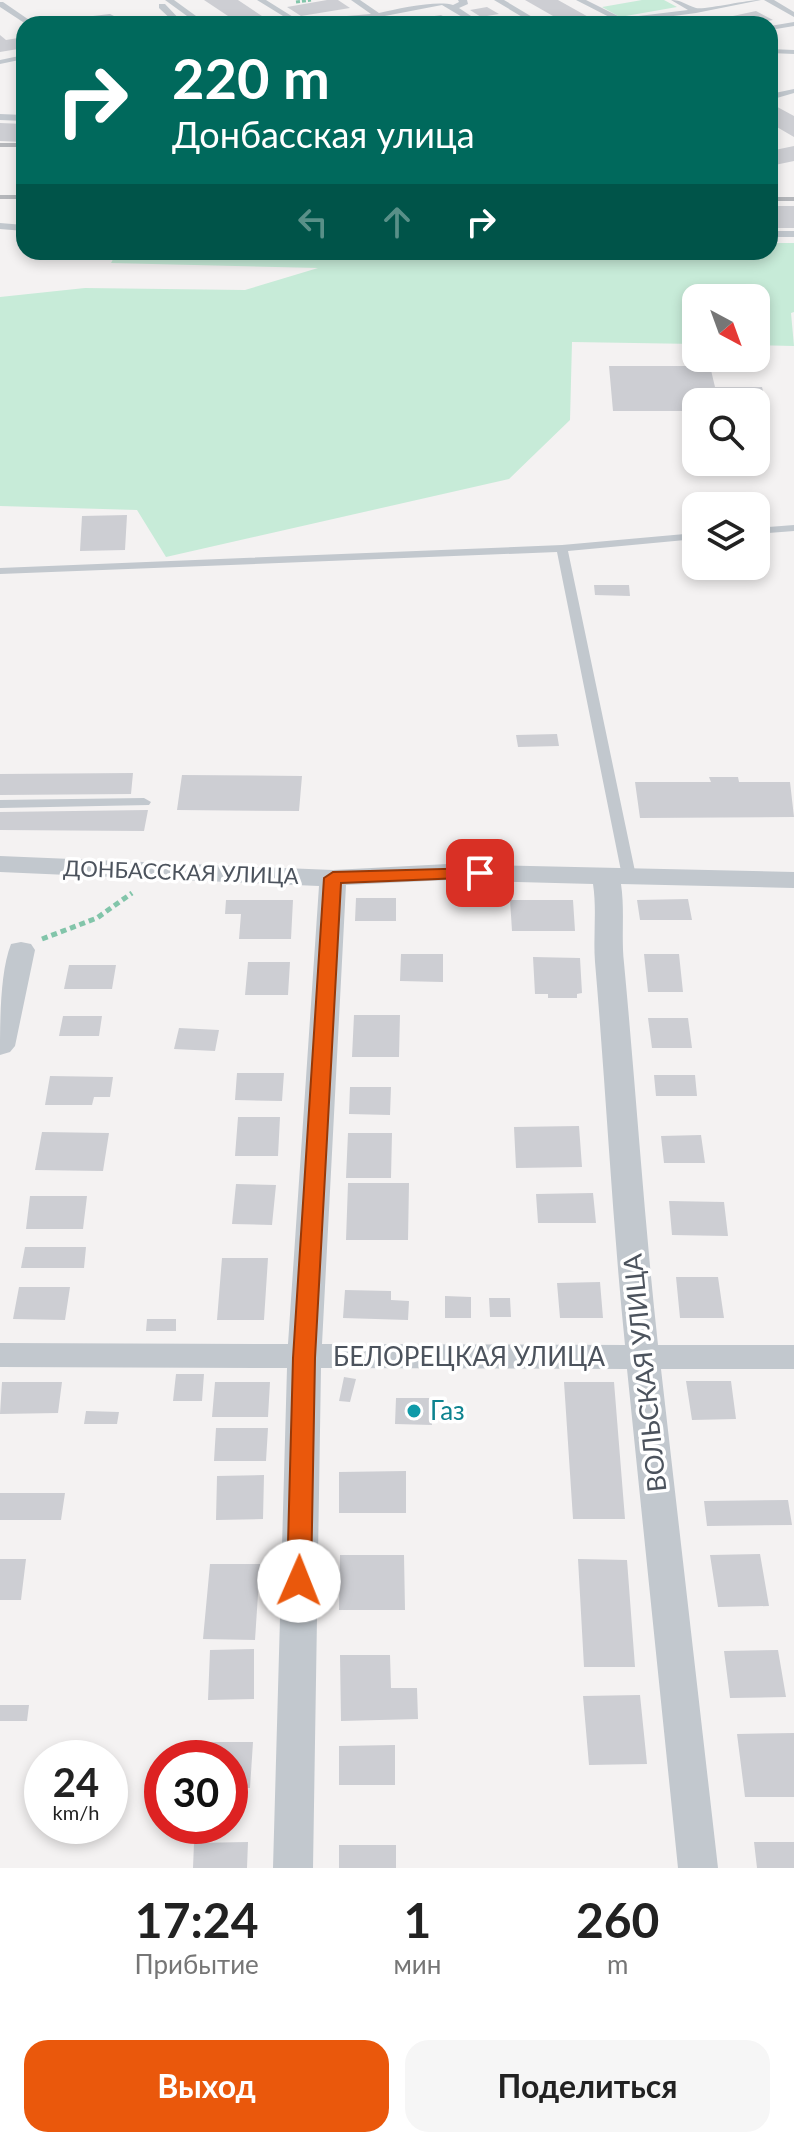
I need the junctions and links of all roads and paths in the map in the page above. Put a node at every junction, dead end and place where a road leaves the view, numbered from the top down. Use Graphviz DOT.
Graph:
graph roads {
  1 [pos="261,0"];
  2 [pos="355,0"];
  3 [pos="462,0"];
  4 [pos="498,0"];
  5 [pos="580,0"];
  6 [pos="675,0"];
  7 [pos="757,0"];
  8 [pos="768,0"];
  9 [pos="442,1"];
  10 [pos="165,3"];
  11 [pos="0,4"];
  12 [pos="453,8"];
  13 [pos="696,11"];
  14 [pos="376,14"];
  15 [pos="794,15"];
  16 [pos="19,16"];
  17 [pos="189,16"];
  18 [pos="287,16"];
  19 [pos="370,16"];
  20 [pos="466,16"];
  21 [pos="527,16"];
  22 [pos="611,16"];
  23 [pos="658,16"];
  24 [pos="794,528"];
  25 [pos="770,530"];
  26 [pos="682,537"];
  27 [pos="562,548"];
  28 [pos="0,571"];
  29 [pos="144,802"];
  30 [pos="0,804"];
  31 [pos="0,864"];
  32 [pos="618,876"];
  33 [pos="333,878"];
  34 [pos="794,880"];
  35 [pos="139,890"];
  36 [pos="21,950"];
  37 [pos="0,1046"];
  38 [pos="0,1355"];
  39 [pos="645,1357"];
  40 [pos="794,1357"];
  41 [pos="304,1358"];
  42 [pos="293,1868"];
  43 [pos="698,1868"];
  1 -- 18 [label="lane"];
  2 -- 14 [label="lane"];
  3 -- 12 [label="lane"];
  4 -- 21 [label="lane"];
  5 -- 22 [label="lane"];
  6 -- 13 [label="lane"];
  7 -- 13 [label="lane"];
  8 -- 15 [label="lane"];
  9 -- 12 [label="lane"];
  9 -- 14 [label="lane"];
  10 -- 17 [label="lane"];
  11 -- 16 [label="lane"];
  12 -- 20 [label="lane"];
  13 -- 23 [label="lane"];
  14 -- 19 [label="lane"];
  24 -- 25 [label="lane"];
  26 -- 27 [label="lane"];
  27 -- 28 [label="lane"];
  27 -- 32 [label="lane"];
  29 -- 30 [label="lane"];
  31 -- 33 [label="street, ДОНБАССКАЯ УЛИЦА"];
  32 -- 33 [label="street, ДОНБАССКАЯ УЛИЦА"];
  32 -- 34 [label="street, ДОНБАССКАЯ УЛИЦА"];
  32 -- 39 [label="street, ВОЛЬСКАЯ УЛИЦА"];
  33 -- 41 [label="street"];
  35 -- 36 [label="path"];
  36 -- 37 [label="street"];
  38 -- 41 [label="street, БЕЛОРЕЦКАЯ УЛИЦА"];
  39 -- 40 [label="street, БЕЛОРЕЦКАЯ УЛИЦА"];
  39 -- 41 [label="street, БЕЛОРЕЦКАЯ УЛИЦА"];
  39 -- 43 [label="street, ВОЛЬСКАЯ УЛИЦА"];
  41 -- 42 [label="street"];
}
